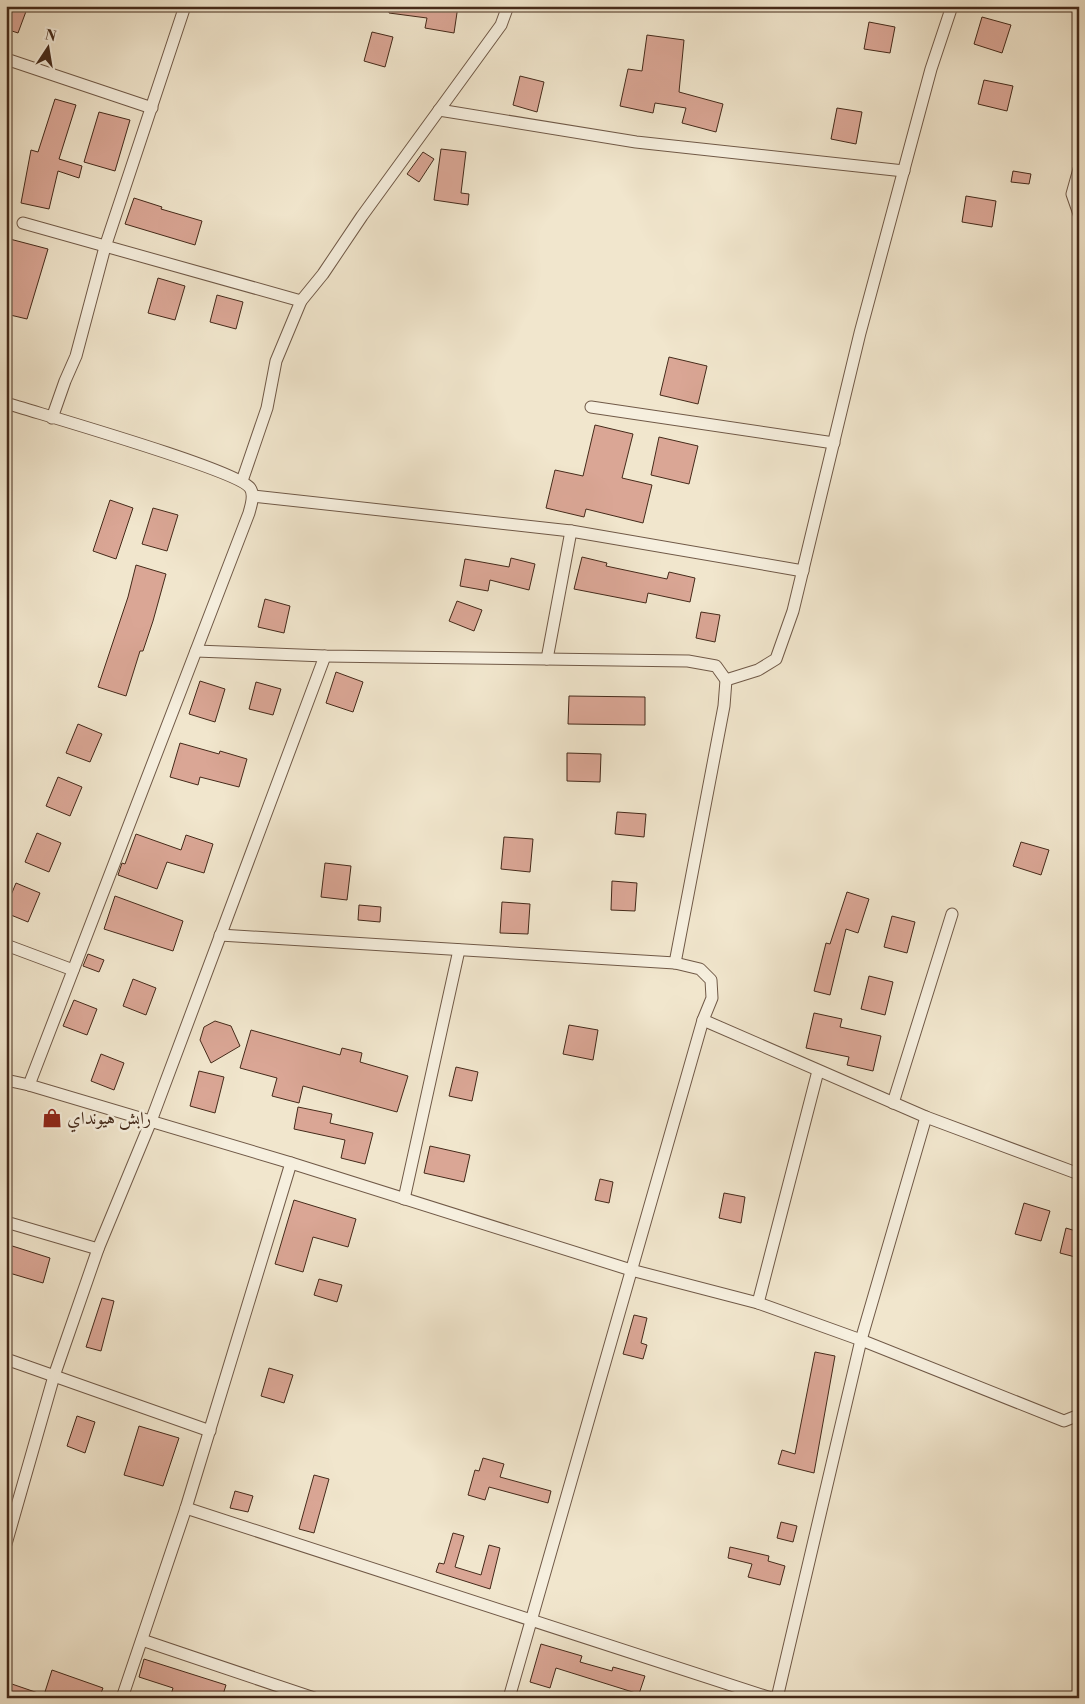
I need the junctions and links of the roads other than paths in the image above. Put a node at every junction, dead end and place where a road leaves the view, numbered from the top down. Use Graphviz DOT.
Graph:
graph roads {
  1 [pos="184,6"];
  2 [pos="508,6"];
  3 [pos="952,6"];
  4 [pos="7,62"];
  5 [pos="152,108"];
  6 [pos="439,110"];
  7 [pos="1079,169"];
  8 [pos="904,172"];
  9 [pos="1079,214"];
  10 [pos="23,223"];
  11 [pos="105,247"];
  12 [pos="301,301"];
  13 [pos="6,403"];
  14 [pos="591,407"];
  15 [pos="52,418"];
  16 [pos="834,443"];
  17 [pos="242,480"];
  18 [pos="253,496"];
  19 [pos="571,531"];
  20 [pos="802,571"];
  21 [pos="196,651"];
  22 [pos="325,656"];
  23 [pos="547,659"];
  24 [pos="726,680"];
  25 [pos="952,914"];
  26 [pos="220,935"];
  27 [pos="6,945"];
  28 [pos="460,950"];
  29 [pos="675,964"];
  30 [pos="73,970"];
  31 [pos="704,1020"];
  32 [pos="818,1071"];
  33 [pos="6,1080"];
  34 [pos="29,1085"];
  35 [pos="893,1103"];
  36 [pos="926,1117"];
  37 [pos="151,1120"];
  38 [pos="292,1164"];
  39 [pos="1079,1174"];
  40 [pos="404,1199"];
  41 [pos="6,1222"];
  42 [pos="98,1250"];
  43 [pos="631,1270"];
  44 [pos="758,1303"];
  45 [pos="861,1340"];
  46 [pos="6,1359"];
  47 [pos="54,1376"];
  48 [pos="1079,1415"];
  49 [pos="210,1431"];
  50 [pos="186,1508"];
  51 [pos="11,1511"];
  52 [pos="6,1544"];
  53 [pos="531,1621"];
  54 [pos="142,1640"];
  55 [pos="122,1698"];
  56 [pos="314,1698"];
  57 [pos="509,1698"];
  58 [pos="772,1698"];
  59 [pos="777,1698"];
  1 -- 5 [label="street"];
  2 -- 6 [label="street"];
  3 -- 8 [label="street"];
  4 -- 5 [label="street"];
  5 -- 11 [label="street"];
  6 -- 8 [label="street"];
  6 -- 12 [label="street"];
  7 -- 9 [label="street"];
  8 -- 16 [label="street"];
  10 -- 11 [label="street"];
  11 -- 12 [label="street"];
  11 -- 15 [label="street"];
  12 -- 17 [label="street"];
  13 -- 15 [label="street"];
  14 -- 16 [label="street"];
  15 -- 17 [label="street"];
  16 -- 20 [label="street"];
  17 -- 18 [label="street"];
  18 -- 19 [label="street"];
  18 -- 21 [label="street"];
  19 -- 20 [label="street"];
  19 -- 23 [label="street"];
  20 -- 24 [label="street"];
  21 -- 22 [label="street"];
  21 -- 30 [label="street"];
  22 -- 23 [label="street"];
  22 -- 26 [label="street"];
  23 -- 24 [label="street"];
  24 -- 29 [label="street"];
  25 -- 35 [label="street"];
  26 -- 28 [label="street"];
  26 -- 37 [label="street"];
  27 -- 30 [label="street"];
  28 -- 29 [label="street"];
  28 -- 40 [label="street"];
  29 -- 31 [label="street"];
  30 -- 34 [label="street"];
  31 -- 32 [label="street"];
  31 -- 43 [label="street"];
  32 -- 35 [label="street"];
  32 -- 44 [label="street"];
  33 -- 34 [label="street"];
  34 -- 37 [label="street"];
  35 -- 36 [label="street"];
  36 -- 39 [label="street"];
  36 -- 45 [label="street"];
  37 -- 38 [label="street"];
  37 -- 42 [label="street"];
  38 -- 40 [label="street"];
  38 -- 49 [label="street"];
  40 -- 43 [label="street"];
  41 -- 42 [label="street"];
  42 -- 47 [label="street"];
  43 -- 44 [label="street"];
  43 -- 53 [label="street"];
  44 -- 45 [label="street"];
  45 -- 48 [label="street"];
  45 -- 59 [label="street"];
  46 -- 47 [label="street"];
  47 -- 49 [label="street"];
  47 -- 51 [label="street"];
  49 -- 50 [label="street"];
  50 -- 53 [label="street"];
  50 -- 54 [label="street"];
  51 -- 52 [label="street"];
  53 -- 57 [label="street"];
  53 -- 58 [label="street"];
  54 -- 55 [label="street"];
  54 -- 56 [label="street"];
}
